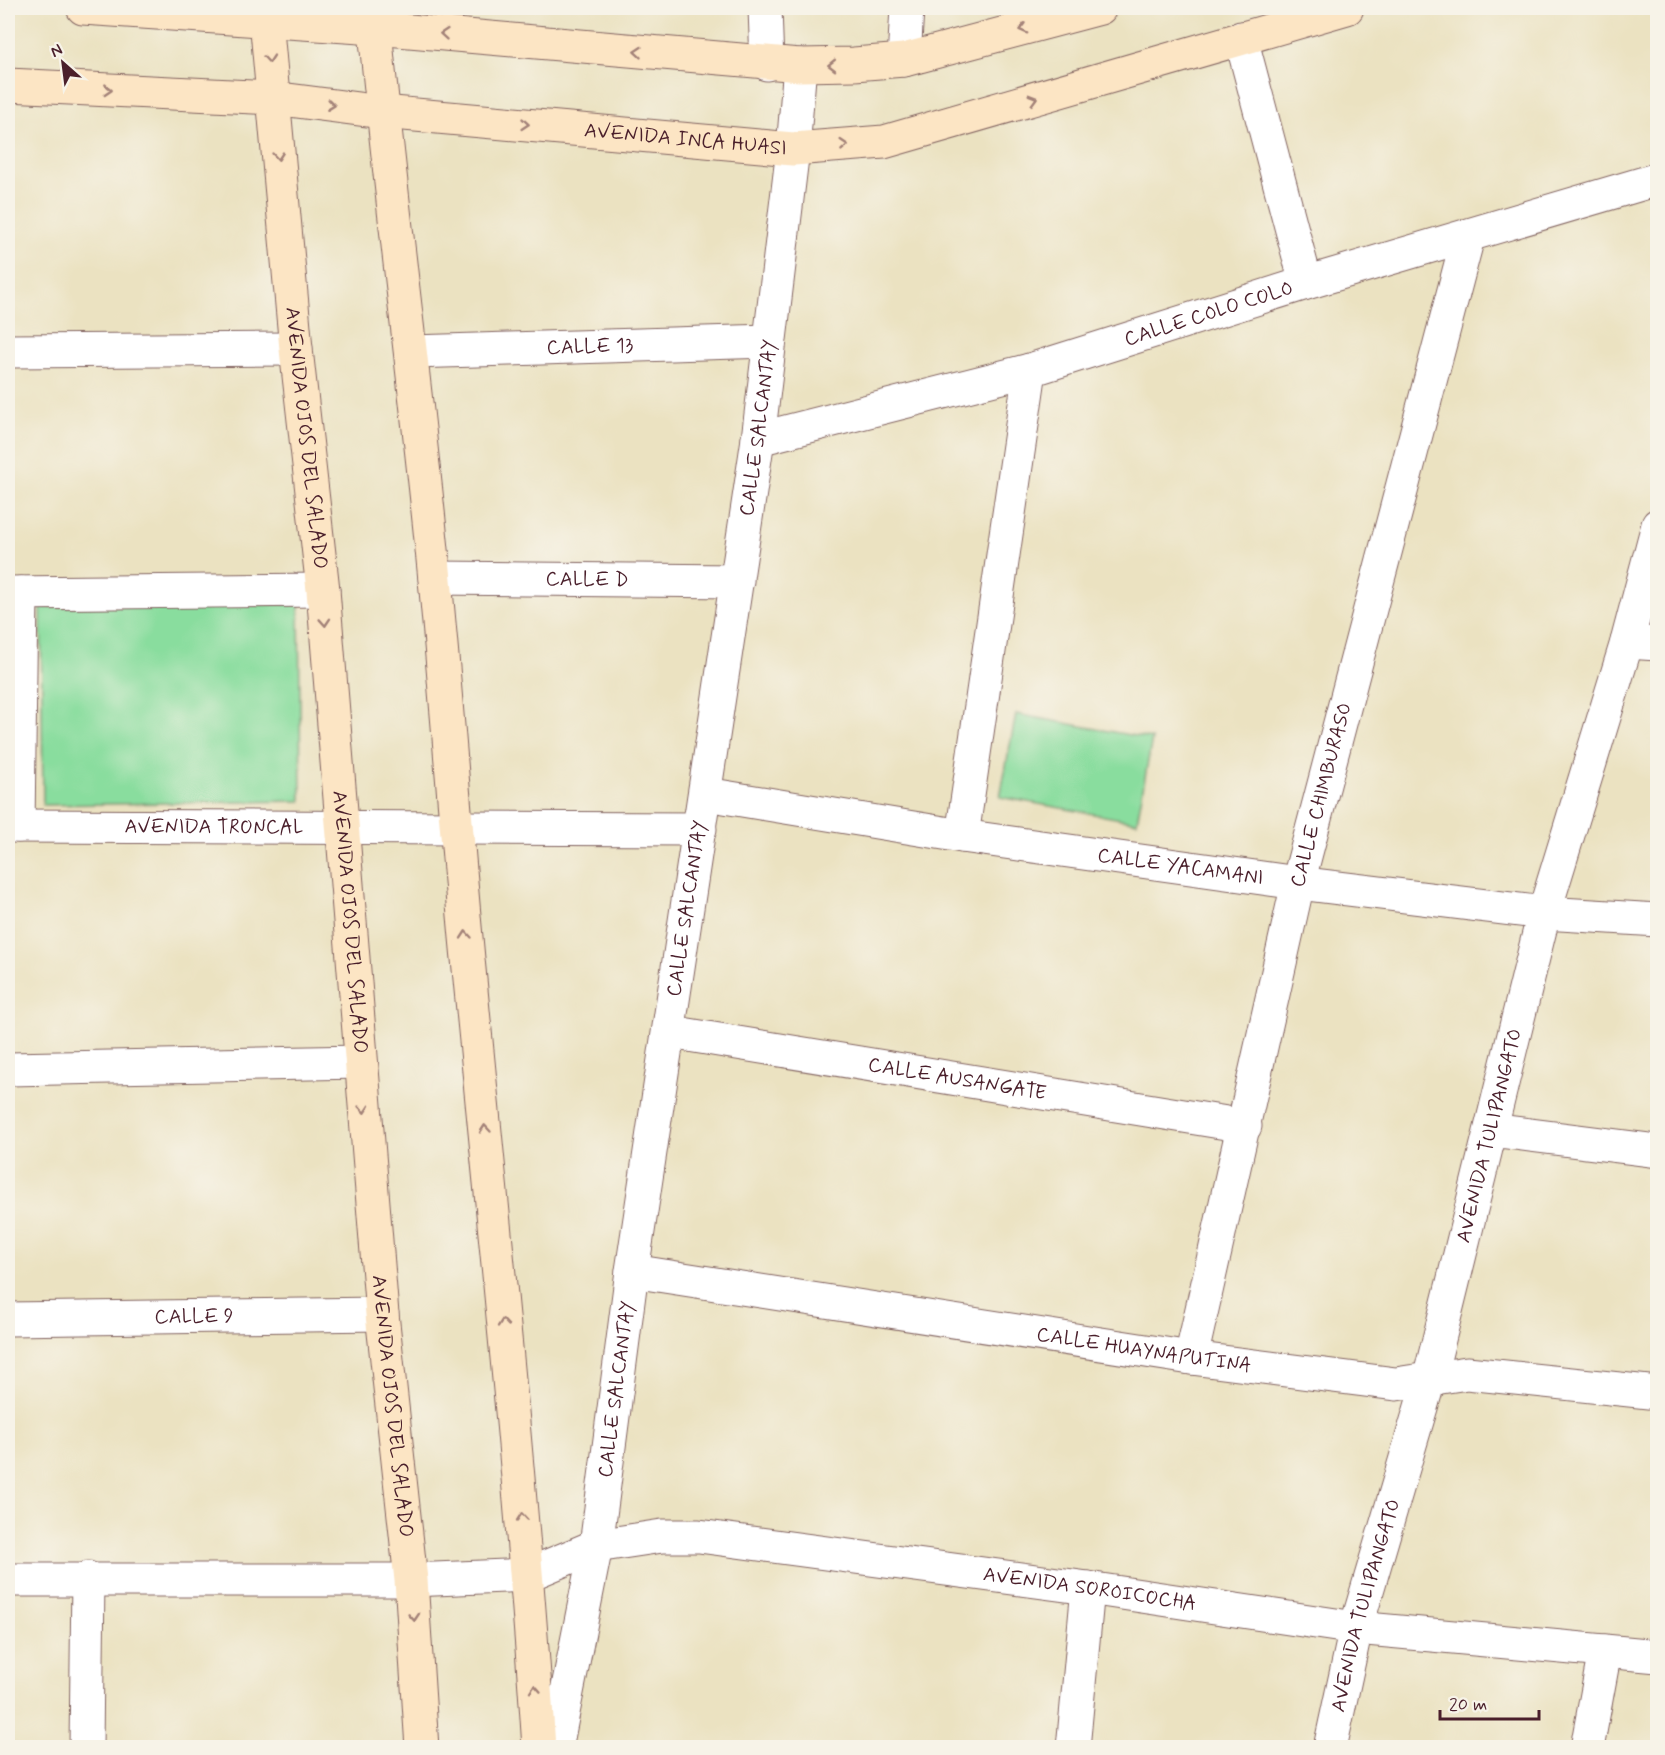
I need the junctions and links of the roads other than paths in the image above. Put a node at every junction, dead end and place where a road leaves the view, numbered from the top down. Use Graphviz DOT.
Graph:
graph roads {
  1 [pos="83,8"];
  2 [pos="765,8"];
  3 [pos="907,8"];
  4 [pos="1100,8"];
  5 [pos="1347,8"];
  6 [pos="266,14"];
  7 [pos="374,18"];
  8 [pos="1241,38"];
  9 [pos="904,60"];
  10 [pos="767,64"];
  11 [pos="800,65"];
  12 [pos="8,84"];
  13 [pos="273,98"];
  14 [pos="382,112"];
  15 [pos="793,148"];
  16 [pos="1658,179"];
  17 [pos="1468,237"];
  18 [pos="1306,283"];
  19 [pos="769,341"];
  20 [pos="296,349"];
  21 [pos="8,351"];
  22 [pos="411,352"];
  23 [pos="1030,370"];
  24 [pos="758,440"];
  25 [pos="1658,525"];
  26 [pos="435,578"];
  27 [pos="737,581"];
  28 [pos="323,590"];
  29 [pos="14,593"];
  30 [pos="1642,643"];
  31 [pos="706,794"];
  32 [pos="13,826"];
  33 [pos="341,828"];
  34 [pos="456,829"];
  35 [pos="700,829"];
  36 [pos="962,836"];
  37 [pos="1298,883"];
  38 [pos="1544,914"];
  39 [pos="1658,920"];
  40 [pos="670,1032"];
  41 [pos="360,1062"];
  42 [pos="8,1069"];
  43 [pos="1245,1126"];
  44 [pos="1491,1130"];
  45 [pos="1658,1151"];
  46 [pos="632,1271"];
  47 [pos="382,1314"];
  48 [pos="8,1319"];
  49 [pos="1191,1358"];
  50 [pos="1429,1380"];
  51 [pos="1658,1393"];
  52 [pos="596,1546"];
  53 [pos="527,1575"];
  54 [pos="88,1578"];
  55 [pos="8,1580"];
  56 [pos="411,1580"];
  57 [pos="1088,1588"];
  58 [pos="1356,1628"];
  59 [pos="1605,1651"];
  60 [pos="1658,1656"];
  61 [pos="86,1748"];
  62 [pos="422,1748"];
  63 [pos="539,1748"];
  64 [pos="556,1748"];
  65 [pos="1073,1748"];
  66 [pos="1330,1748"];
  67 [pos="1587,1748"];
  1 -- 6 [label="street"];
  2 -- 10 [label="street"];
  3 -- 9 [label="street"];
  4 -- 9 [label="street, one-way"];
  5 -- 8 [label="street, AVENIDA INCA HUASI"];
  6 -- 7 [label="street"];
  6 -- 13 [label="street, AVENIDA OJOS DEL SALADO, one-way"];
  10 -- 7 [label="street, one-way"];
  7 -- 14 [label="street"];
  15 -- 8 [label="street, AVENIDA INCA HUASI, one-way"];
  8 -- 18 [label="street"];
  9 -- 11 [label="street, one-way"];
  10 -- 11 [label="street"];
  11 -- 15 [label="street, CALLE SALCANTAY"];
  12 -- 13 [label="street, AVENIDA INCA HUASI, one-way"];
  13 -- 14 [label="street, AVENIDA INCA HUASI, one-way"];
  13 -- 20 [label="street, AVENIDA OJOS DEL SALADO, one-way"];
  14 -- 15 [label="street, AVENIDA INCA HUASI, one-way"];
  14 -- 22 [label="street"];
  15 -- 19 [label="street, CALLE SALCANTAY"];
  16 -- 17 [label="street, CALLE COLO COLO"];
  17 -- 18 [label="street, CALLE COLO COLO"];
  17 -- 37 [label="street, CALLE CHIMBURASO"];
  18 -- 23 [label="street, CALLE COLO COLO"];
  19 -- 22 [label="street, CALLE 13"];
  19 -- 24 [label="street, CALLE SALCANTAY"];
  20 -- 21 [label="street"];
  20 -- 28 [label="street, AVENIDA OJOS DEL SALADO"];
  22 -- 26 [label="street"];
  23 -- 24 [label="street, CALLE COLO COLO"];
  23 -- 36 [label="street"];
  24 -- 27 [label="street, CALLE SALCANTAY"];
  25 -- 30 [label="street, AVENIDA TULIPANGATO"];
  26 -- 27 [label="street, CALLE D"];
  26 -- 34 [label="street"];
  27 -- 31 [label="street, CALLE SALCANTAY"];
  28 -- 29 [label="street"];
  28 -- 33 [label="street, AVENIDA OJOS DEL SALADO, one-way"];
  29 -- 32 [label="street"];
  30 -- 38 [label="street, AVENIDA TULIPANGATO"];
  31 -- 35 [label="street, CALLE SALCANTAY"];
  31 -- 36 [label="street, CALLE YACAMANI"];
  32 -- 33 [label="street, AVENIDA TRONCAL"];
  33 -- 34 [label="street, AVENIDA TRONCAL"];
  33 -- 41 [label="street, AVENIDA OJOS DEL SALADO"];
  34 -- 35 [label="street, AVENIDA TRONCAL"];
  53 -- 34 [label="street, one-way"];
  35 -- 40 [label="street, CALLE SALCANTAY"];
  36 -- 37 [label="street, CALLE YACAMANI"];
  37 -- 38 [label="street, CALLE YACAMANI"];
  37 -- 43 [label="street, CALLE CHIMBURASO"];
  38 -- 39 [label="street, CALLE YACAMANI"];
  38 -- 44 [label="street, AVENIDA TULIPANGATO"];
  40 -- 43 [label="street, CALLE AUSANGATE"];
  40 -- 46 [label="street, CALLE SALCANTAY"];
  41 -- 42 [label="street"];
  41 -- 47 [label="street, AVENIDA OJOS DEL SALADO, one-way"];
  43 -- 49 [label="street, CALLE CHIMBURASO"];
  44 -- 45 [label="street"];
  44 -- 50 [label="street, AVENIDA TULIPANGATO"];
  46 -- 49 [label="street, CALLE HUAYNAPUTINA"];
  46 -- 52 [label="street, CALLE SALCANTAY"];
  47 -- 48 [label="street, CALLE 9"];
  47 -- 56 [label="street, AVENIDA OJOS DEL SALADO"];
  49 -- 50 [label="street, CALLE HUAYNAPUTINA"];
  50 -- 51 [label="street, CALLE HUAYNAPUTINA"];
  50 -- 58 [label="street, AVENIDA TULIPANGATO"];
  52 -- 53 [label="street, AVENIDA SOROICOCHA"];
  52 -- 57 [label="street, AVENIDA SOROICOCHA"];
  52 -- 64 [label="street, CALLE SALCANTAY"];
  53 -- 56 [label="street"];
  63 -- 53 [label="street, one-way"];
  54 -- 55 [label="street"];
  54 -- 56 [label="street"];
  54 -- 61 [label="street"];
  56 -- 62 [label="street, AVENIDA OJOS DEL SALADO, one-way"];
  57 -- 58 [label="street, AVENIDA SOROICOCHA"];
  57 -- 65 [label="street"];
  58 -- 59 [label="street, AVENIDA SOROICOCHA"];
  58 -- 66 [label="street, AVENIDA TULIPANGATO"];
  59 -- 60 [label="street, AVENIDA SOROICOCHA"];
  59 -- 67 [label="street"];
}
